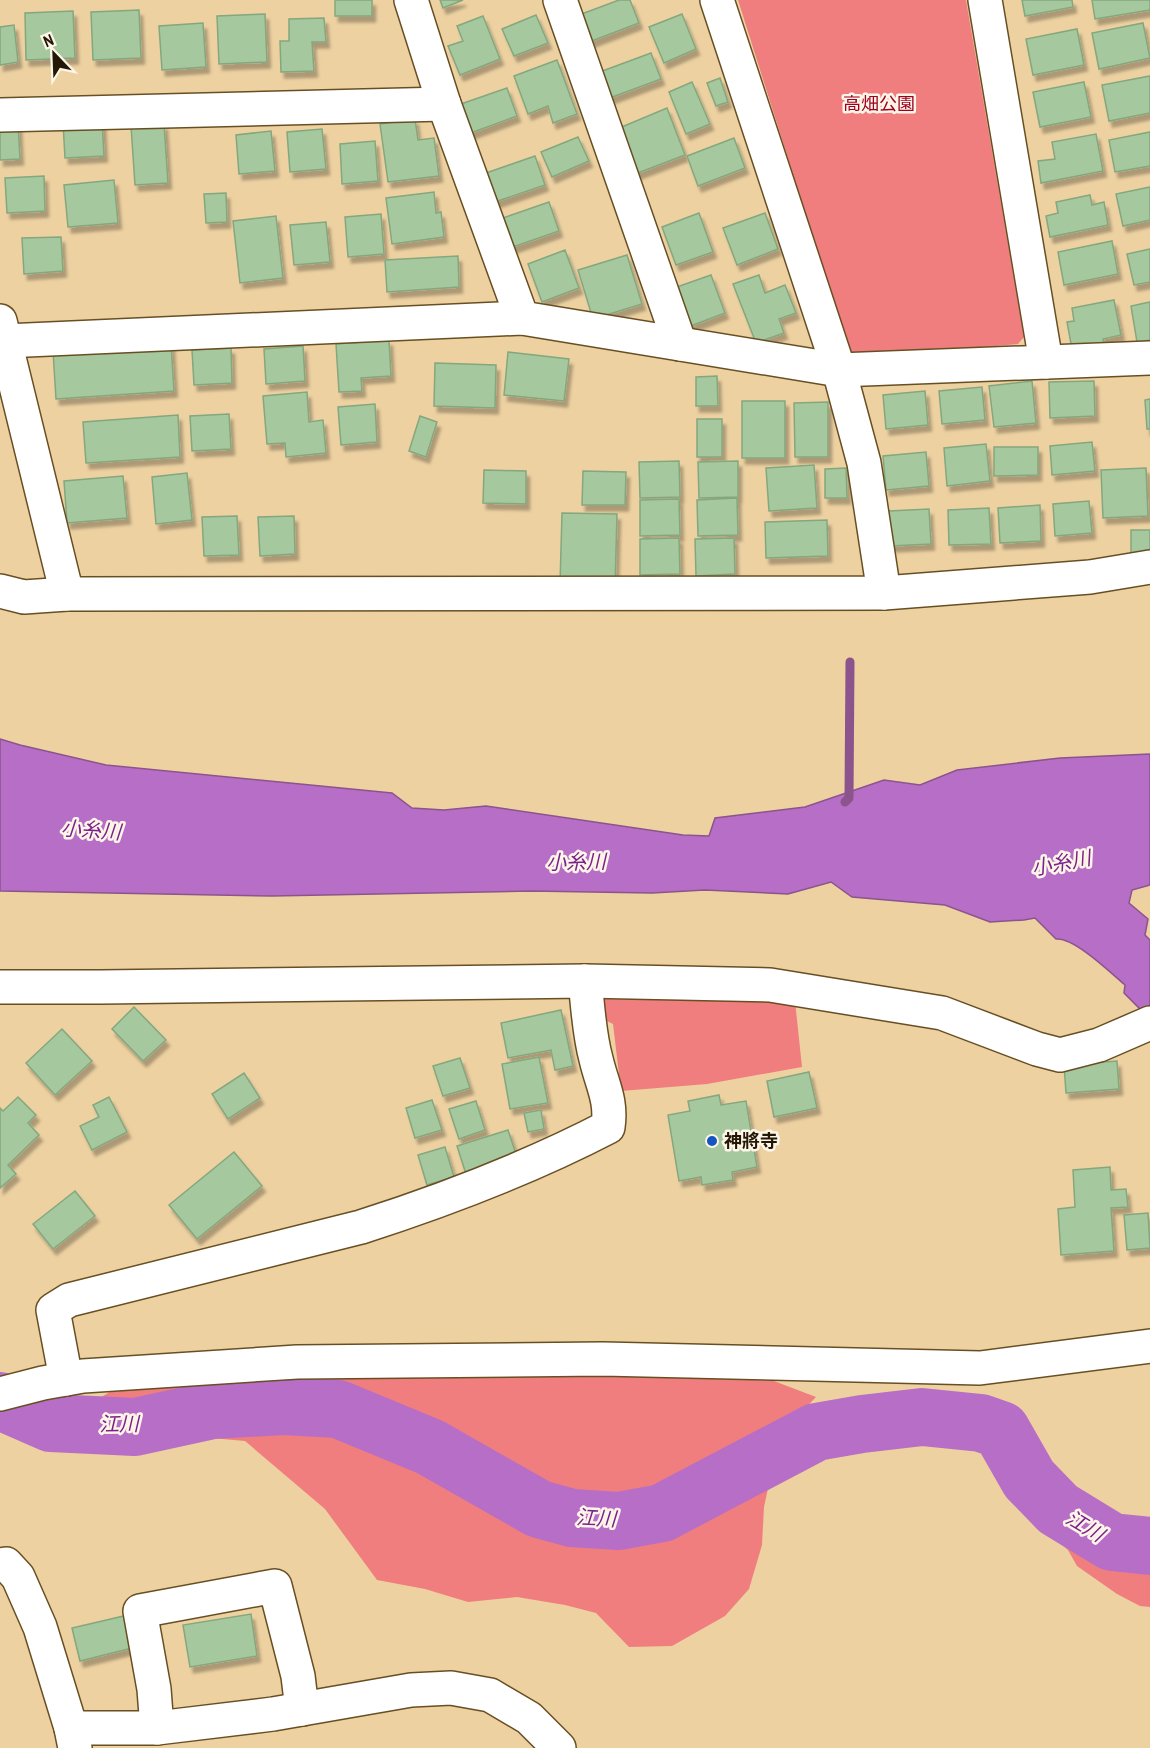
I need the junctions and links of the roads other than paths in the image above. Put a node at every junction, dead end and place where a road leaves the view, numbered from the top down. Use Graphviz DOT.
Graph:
graph roads {
  1 [pos="411,0"];
  2 [pos="560,0"];
  3 [pos="717,0"];
  4 [pos="986,0"];
  5 [pos="444,104"];
  6 [pos="0,114"];
  7 [pos="522,318"];
  8 [pos="3,330"];
  9 [pos="680,344"];
  10 [pos="1150,358"];
  11 [pos="1046,362"];
  12 [pos="839,370"];
  13 [pos="1150,567"];
  14 [pos="0,591"];
  15 [pos="884,593"];
  16 [pos="67,594"];
  17 [pos="585,981"];
  18 [pos="0,987"];
  19 [pos="1150,1023"];
  20 [pos="1150,1346"];
  21 [pos="55,1381"];
  22 [pos="0,1394"];
  23 [pos="0,1565"];
  24 [pos="302,1709"];
  25 [pos="157,1728"];
  26 [pos="73,1738"];
  27 [pos="559,1748"];
  1 -- 5 [label="street"];
  2 -- 9 [label="street"];
  3 -- 12 [label="street"];
  4 -- 11 [label="street"];
  5 -- 6 [label="street"];
  5 -- 7 [label="street"];
  7 -- 8 [label="street"];
  7 -- 9 [label="street"];
  8 -- 16 [label="street"];
  9 -- 12 [label="street"];
  10 -- 11 [label="street"];
  11 -- 12 [label="street"];
  12 -- 15 [label="street"];
  13 -- 15 [label="street"];
  14 -- 16 [label="street"];
  15 -- 16 [label="street"];
  17 -- 18 [label="street"];
  17 -- 19 [label="street"];
  17 -- 21 [label="street"];
  20 -- 21 [label="street"];
  21 -- 22 [label="street"];
  23 -- 26 [label="street"];
  24 -- 25 [label="street"];
  24 -- 25 [label="street"];
  24 -- 27 [label="street"];
  25 -- 26 [label="street"];
}
